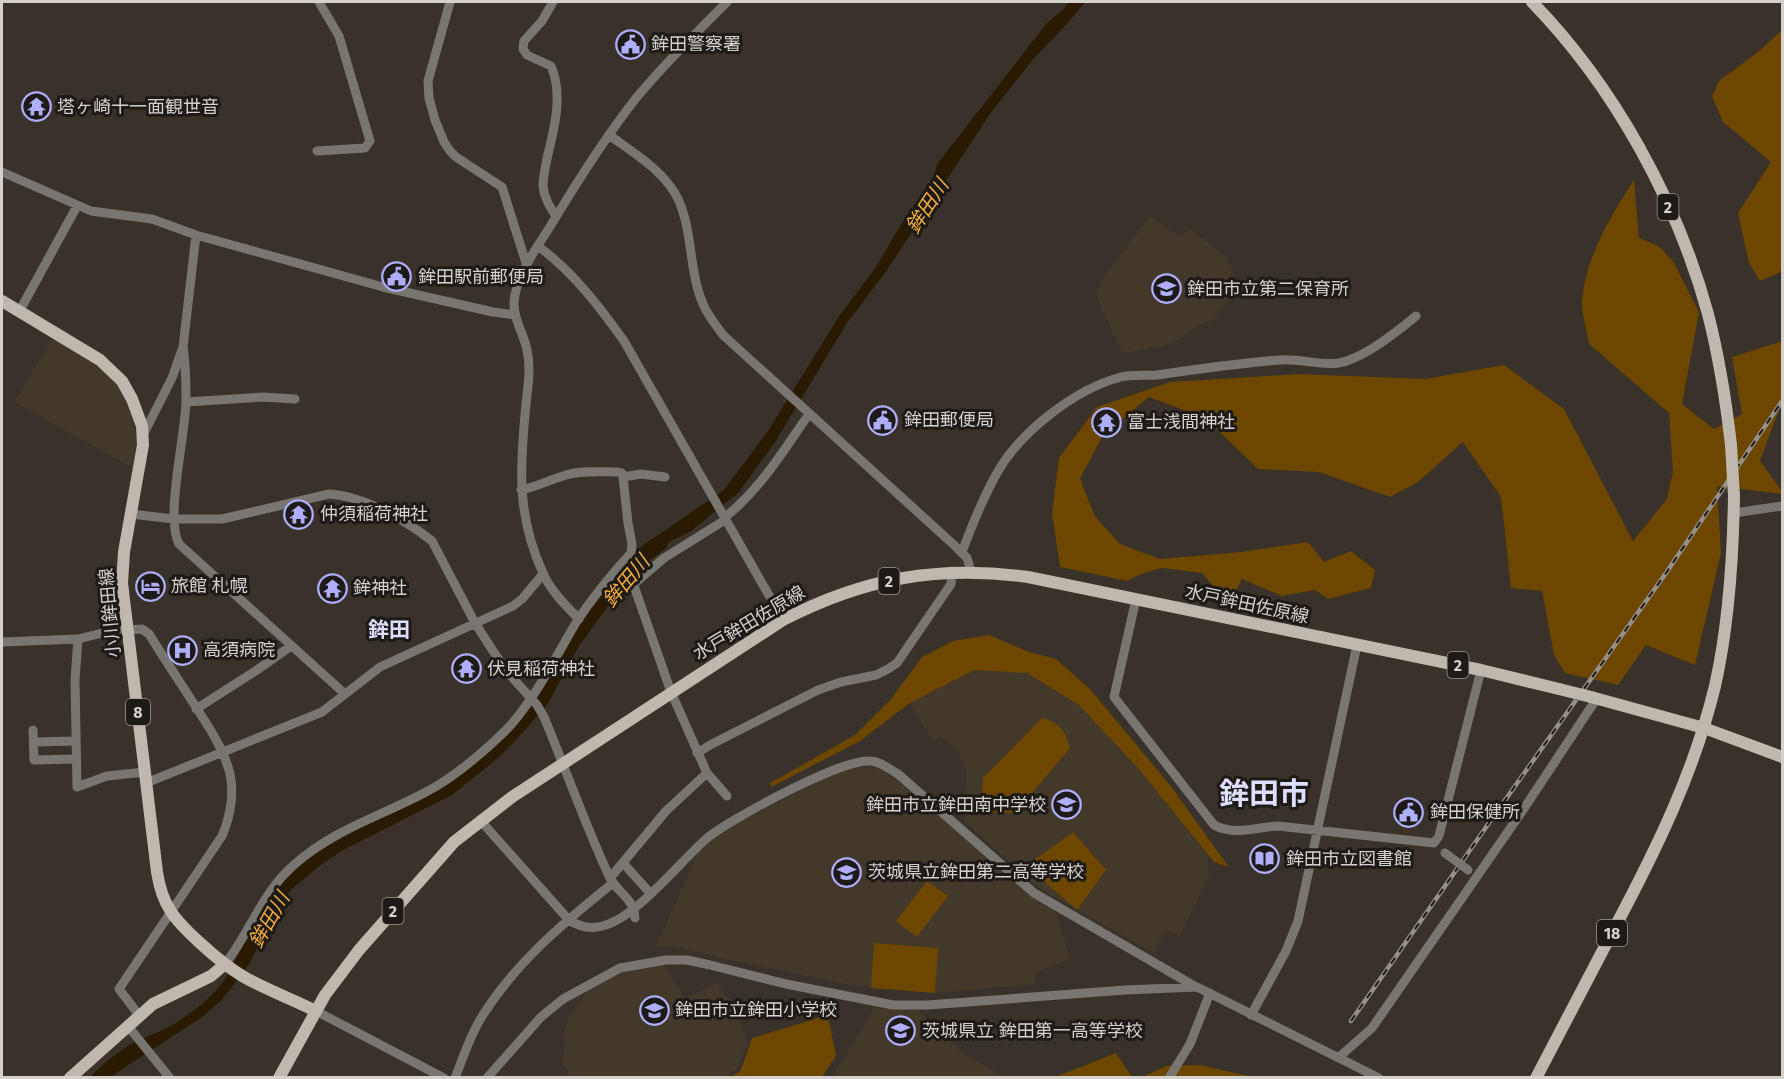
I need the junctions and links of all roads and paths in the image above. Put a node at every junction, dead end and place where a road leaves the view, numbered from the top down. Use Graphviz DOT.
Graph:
graph roads {
  1 [pos="320,2"];
  2 [pos="450,2"];
  3 [pos="553,2"];
  4 [pos="727,2"];
  5 [pos="1532,2"];
  6 [pos="609,135"];
  7 [pos="317,151"];
  8 [pos="2,172"];
  9 [pos="77,206"];
  10 [pos="556,216"];
  11 [pos="196,235"];
  12 [pos="538,246"];
  13 [pos="527,266"];
  14 [pos="2,302"];
  15 [pos="19,312"];
  16 [pos="514,315"];
  17 [pos="1416,316"];
  18 [pos="183,347"];
  19 [pos="295,399"];
  20 [pos="186,402"];
  21 [pos="808,413"];
  22 [pos="143,435"];
  23 [pos="623,477"];
  24 [pos="665,477"];
  25 [pos="521,490"];
  26 [pos="1782,506"];
  27 [pos="1734,513"];
  28 [pos="131,514"];
  29 [pos="724,518"];
  30 [pos="174,519"];
  31 [pos="962,552"];
  32 [pos="620,567"];
  33 [pos="971,571"];
  34 [pos="952,572"];
  35 [pos="543,574"];
  36 [pos="635,582"];
  37 [pos="1136,599"];
  38 [pos="579,619"];
  39 [pos="783,620"];
  40 [pos="476,623"];
  41 [pos="128,628"];
  42 [pos="78,639"];
  43 [pos="2,642"];
  44 [pos="1357,645"];
  45 [pos="291,646"];
  46 [pos="1481,670"];
  47 [pos="670,692"];
  48 [pos="345,694"];
  49 [pos="1594,697"];
  50 [pos="532,699"];
  51 [pos="196,709"];
  52 [pos="1704,728"];
  53 [pos="33,730"];
  54 [pos="76,741"];
  55 [pos="34,742"];
  56 [pos="222,752"];
  57 [pos="697,753"];
  58 [pos="1782,757"];
  59 [pos="76,759"];
  60 [pos="563,764"];
  61 [pos="707,773"];
  62 [pos="146,777"];
  63 [pos="727,796"];
  64 [pos="480,820"];
  65 [pos="1317,830"];
  66 [pos="1434,843"];
  67 [pos="622,863"];
  68 [pos="1473,873"];
  69 [pos="612,881"];
  70 [pos="650,893"];
  71 [pos="635,907"];
  72 [pos="171,914"];
  73 [pos="635,918"];
  74 [pos="568,919"];
  75 [pos="622,957"];
  76 [pos="228,966"];
  77 [pos="620,968"];
  78 [pos="1197,987"];
  79 [pos="1210,993"];
  80 [pos="316,1011"];
  81 [pos="140,1015"];
  82 [pos="1251,1015"];
  83 [pos="127,1025"];
  84 [pos="1338,1058"];
  85 [pos="70,1077"];
  86 [pos="170,1077"];
  87 [pos="279,1077"];
  88 [pos="444,1077"];
  89 [pos="455,1077"];
  90 [pos="487,1077"];
  91 [pos="1169,1077"];
  92 [pos="1379,1077"];
  93 [pos="1536,1077"];
  1 -- 7 [label="street"];
  2 -- 13 [label="street"];
  3 -- 10 [label="street"];
  4 -- 6 [label="street"];
  5 -- 27 [label="main road, 2, bridge"];
  6 -- 10 [label="street"];
  6 -- 21 [label="street"];
  8 -- 9 [label="street"];
  9 -- 11 [label="street"];
  9 -- 15 [label="street"];
  10 -- 12 [label="street"];
  11 -- 16 [label="street"];
  11 -- 18 [label="street"];
  12 -- 13 [label="street"];
  12 -- 29 [label="street"];
  13 -- 16 [label="street"];
  14 -- 15 [label="main road, 小川鉾田線 / 8"];
  15 -- 22 [label="main road, 小川鉾田線 / 8"];
  16 -- 25 [label="street"];
  17 -- 31 [label="street"];
  18 -- 20 [label="street"];
  18 -- 22 [label="street"];
  19 -- 20 [label="street"];
  20 -- 30 [label="street"];
  21 -- 29 [label="street"];
  21 -- 31 [label="street"];
  22 -- 28 [label="main road, 小川鉾田線 / 8"];
  23 -- 24 [label="street"];
  23 -- 25 [label="street"];
  23 -- 32 [label="street"];
  25 -- 35 [label="street"];
  26 -- 27 [label="street"];
  27 -- 52 [label="main road, 2"];
  28 -- 30 [label="street"];
  28 -- 41 [label="main road, 小川鉾田線 / 8"];
  29 -- 36 [label="street"];
  29 -- 39 [label="street"];
  30 -- 40 [label="street"];
  30 -- 45 [label="street"];
  31 -- 33 [label="street"];
  32 -- 36 [label="street"];
  32 -- 38 [label="street"];
  33 -- 34 [label="main road, 水戸鉾田佐原線 / 2"];
  33 -- 37 [label="main road, 水戸鉾田佐原線 / 2"];
  34 -- 39 [label="main road, 水戸鉾田佐原線 / 2"];
  34 -- 57 [label="street"];
  35 -- 38 [label="street"];
  35 -- 40 [label="street"];
  36 -- 47 [label="street"];
  37 -- 44 [label="main road, 水戸鉾田佐原線 / 2"];
  37 -- 65 [label="street"];
  38 -- 50 [label="street"];
  39 -- 47 [label="main road, 水戸鉾田佐原線 / 2"];
  40 -- 48 [label="street"];
  40 -- 50 [label="street"];
  41 -- 42 [label="street"];
  41 -- 51 [label="street"];
  41 -- 62 [label="main road, 小川鉾田線 / 8"];
  42 -- 43 [label="street"];
  42 -- 54 [label="street"];
  44 -- 46 [label="main road, 水戸鉾田佐原線 / 2"];
  44 -- 65 [label="street"];
  45 -- 48 [label="street"];
  45 -- 51 [label="street"];
  46 -- 49 [label="main road, 水戸鉾田佐原線 / 2, bridge"];
  46 -- 66 [label="street"];
  47 -- 57 [label="street"];
  47 -- 60 [label="main road, 水戸鉾田佐原線 / 2"];
  48 -- 56 [label="street"];
  49 -- 52 [label="main road, 水戸鉾田佐原線 / 2"];
  49 -- 68 [label="street"];
  50 -- 60 [label="street"];
  50 -- 76 [label="street"];
  51 -- 56 [label="street"];
  52 -- 58 [label="main road, 水戸鉾田佐原線 / 2"];
  52 -- 93 [label="main road, 18"];
  53 -- 55 [label="street"];
  54 -- 55 [label="street"];
  54 -- 59 [label="street"];
  55 -- 59 [label="street"];
  56 -- 62 [label="street"];
  56 -- 72 [label="street"];
  57 -- 61 [label="street"];
  59 -- 62 [label="street"];
  60 -- 64 [label="main road, 水戸鉾田佐原線 / 2"];
  60 -- 69 [label="street"];
  61 -- 63 [label="street"];
  61 -- 67 [label="street"];
  62 -- 72 [label="main road, 小川鉾田線 / 8"];
  64 -- 74 [label="street"];
  64 -- 80 [label="main road, 水戸鉾田佐原線 / 2"];
  65 -- 66 [label="street"];
  65 -- 82 [label="street"];
  66 -- 68 [label="street, bridge"];
  67 -- 69 [label="street"];
  67 -- 70 [label="street"];
  68 -- 84 [label="street"];
  69 -- 71 [label="street"];
  69 -- 74 [label="street"];
  70 -- 71 [label="street"];
  70 -- 78 [label="street"];
  71 -- 73 [label="street"];
  71 -- 74 [label="street"];
  72 -- 76 [label="main road, 小川鉾田線 / 8"];
  72 -- 81 [label="street"];
  74 -- 89 [label="street"];
  75 -- 77 [label="street"];
  76 -- 80 [label="main road"];
  76 -- 81 [label="main road"];
  77 -- 78 [label="street"];
  77 -- 90 [label="street"];
  78 -- 79 [label="street"];
  79 -- 82 [label="street"];
  79 -- 91 [label="street"];
  80 -- 87 [label="main road, 水戸鉾田佐原線"];
  80 -- 88 [label="street"];
  81 -- 83 [label="main road"];
  82 -- 84 [label="street"];
  83 -- 85 [label="main road"];
  83 -- 86 [label="street"];
  84 -- 92 [label="street"];
}
